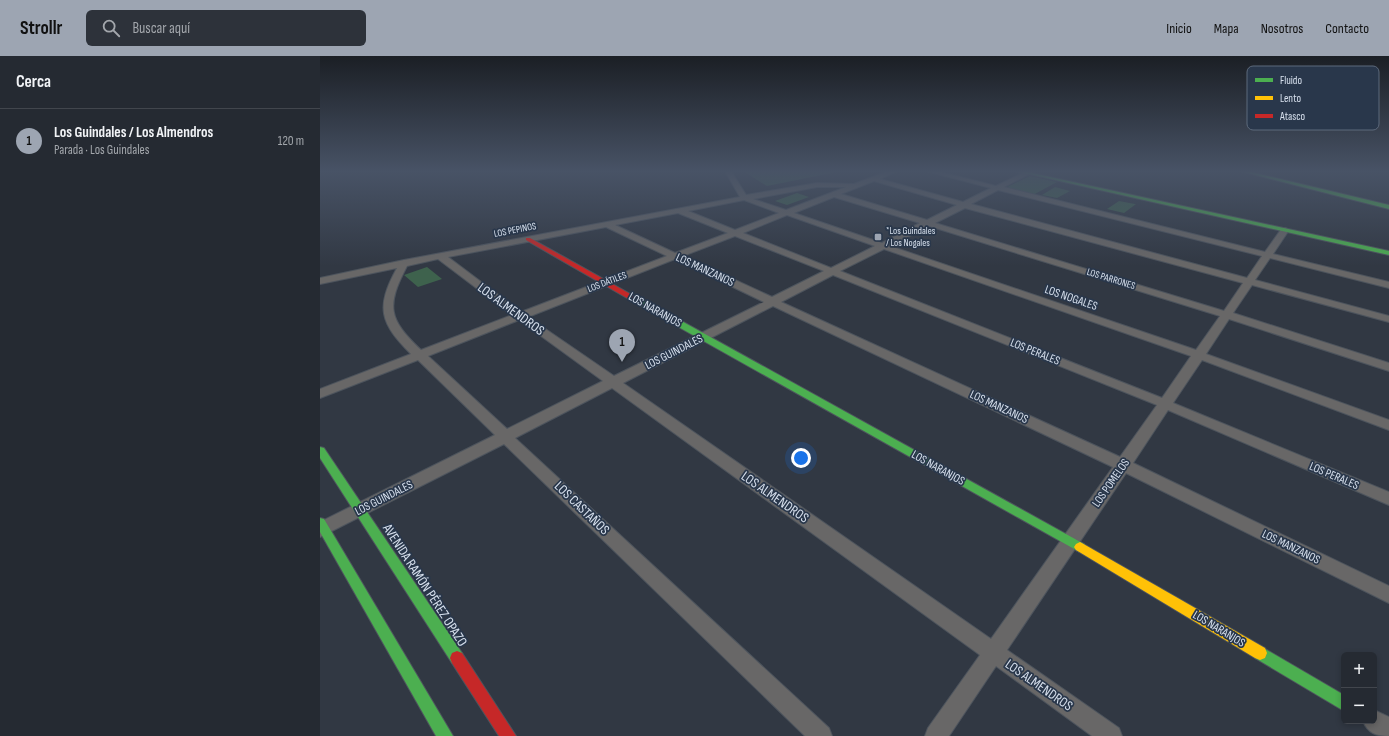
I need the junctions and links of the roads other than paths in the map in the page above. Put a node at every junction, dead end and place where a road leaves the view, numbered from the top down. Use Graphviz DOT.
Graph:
graph roads {
  1 [pos="718,203"];
  2 [pos="758,203"];
  3 [pos="810,203"];
  4 [pos="862,203"];
  5 [pos="956,203"];
  6 [pos="969,203"];
  7 [pos="1053,203"];
  8 [pos="1161,203"];
  9 [pos="1372,203"];
  10 [pos="964,205"];
  11 [pos="1389,207"];
  12 [pos="678,210"];
  13 [pos="785,212"];
  14 [pos="928,223"];
  15 [pos="606,224"];
  16 [pos="1285,230"];
  17 [pos="733,232"];
  18 [pos="528,239"];
  19 [pos="881,247"];
  20 [pos="1389,253"];
  21 [pos="1268,255"];
  22 [pos="440,256"];
  23 [pos="674,256"];
  24 [pos="404,263"];
  25 [pos="832,272"];
  26 [pos="320,281"];
  27 [pos="605,282"];
  28 [pos="1249,282"];
  29 [pos="1389,285"];
  30 [pos="772,302"];
  31 [pos="1227,314"];
  32 [pos="520,316"];
  33 [pos="1389,320"];
  34 [pos="703,337"];
  35 [pos="420,355"];
  36 [pos="1199,355"];
  37 [pos="1389,367"];
  38 [pos="614,382"];
  39 [pos="320,394"];
  40 [pos="1165,404"];
  41 [pos="1389,425"];
  42 [pos="507,436"];
  43 [pos="320,450"];
  44 [pos="1123,465"];
  45 [pos="1389,499"];
  46 [pos="359,510"];
  47 [pos="321,527"];
  48 [pos="1070,541"];
  49 [pos="1389,595"];
  50 [pos="994,652"];
  51 [pos="1341,701"];
  52 [pos="1377,723"];
  53 [pos="1389,730"];
  54 [pos="445,736"];
  55 [pos="508,736"];
  56 [pos="821,736"];
  57 [pos="936,736"];
  58 [pos="1111,736"];
  1 -- 12 [label="street, LOS PEPINOS"];
  2 -- 13 [label="street, LOS NOGALES"];
  3 -- 13 [label="street, LOS DÁTILES"];
  4 -- 14 [label="street, LOS PARRONES"];
  5 -- 10 [label="street"];
  6 -- 10 [label="street, LOS GUINDALES"];
  7 -- 21 [label="street"];
  8 -- 16 [label="street"];
  9 -- 11 [label="street"];
  10 -- 14 [label="street, LOS GUINDALES"];
  10 -- 28 [label="street"];
  12 -- 15 [label="street, LOS PEPINOS"];
  12 -- 17 [label="street, LOS PERALES"];
  13 -- 17 [label="street, LOS DÁTILES"];
  13 -- 19 [label="street, LOS NOGALES"];
  14 -- 19 [label="street, LOS GUINDALES"];
  14 -- 31 [label="street, LOS PARRONES"];
  15 -- 18 [label="street, LOS PEPINOS"];
  15 -- 23 [label="street, LOS MANZANOS"];
  16 -- 20 [label="street"];
  16 -- 21 [label="street, LOS POMELOS"];
  17 -- 23 [label="street, LOS DÁTILES"];
  17 -- 25 [label="street, LOS PERALES"];
  18 -- 22 [label="street, LOS PEPINOS"];
  18 -- 27 [label="street, LOS NARANJOS"];
  19 -- 25 [label="street, LOS GUINDALES"];
  19 -- 36 [label="street, LOS NOGALES"];
  21 -- 28 [label="street, LOS POMELOS"];
  21 -- 29 [label="street"];
  22 -- 24 [label="street, LOS PEPINOS"];
  22 -- 32 [label="street, LOS ALMENDROS"];
  23 -- 27 [label="street, LOS DÁTILES"];
  23 -- 30 [label="street, LOS MANZANOS"];
  24 -- 26 [label="street, LOS PEPINOS"];
  24 -- 35 [label="street, LOS CASTAÑOS"];
  25 -- 30 [label="street, LOS GUINDALES"];
  25 -- 40 [label="street, LOS PERALES"];
  27 -- 32 [label="street, LOS DÁTILES"];
  27 -- 34 [label="street, LOS NARANJOS"];
  28 -- 31 [label="street, LOS POMELOS"];
  28 -- 33 [label="street"];
  30 -- 34 [label="street, LOS GUINDALES"];
  30 -- 44 [label="street, LOS MANZANOS"];
  31 -- 36 [label="street, LOS POMELOS"];
  31 -- 37 [label="street, LOS PARRONES"];
  32 -- 35 [label="street, LOS DÁTILES"];
  32 -- 38 [label="street, LOS ALMENDROS"];
  34 -- 38 [label="street, LOS GUINDALES"];
  34 -- 48 [label="street, LOS NARANJOS"];
  35 -- 39 [label="street, LOS DÁTILES"];
  35 -- 42 [label="street, LOS CASTAÑOS"];
  36 -- 40 [label="street, LOS POMELOS"];
  36 -- 41 [label="street, LOS NOGALES"];
  38 -- 42 [label="street, LOS GUINDALES"];
  38 -- 50 [label="street, LOS ALMENDROS"];
  40 -- 44 [label="street, LOS POMELOS"];
  40 -- 45 [label="street, LOS PERALES"];
  42 -- 46 [label="street, LOS GUINDALES"];
  42 -- 56 [label="street, LOS CASTAÑOS"];
  43 -- 46 [label="street, AVENIDA RAMÓN PÉREZ OPAZO"];
  44 -- 48 [label="street, LOS POMELOS"];
  44 -- 49 [label="street, LOS MANZANOS"];
  46 -- 47 [label="street, LOS GUINDALES"];
  46 -- 55 [label="street, AVENIDA RAMÓN PÉREZ OPAZO"];
  47 -- 54 [label="street"];
  48 -- 50 [label="street, LOS POMELOS"];
  48 -- 51 [label="street, LOS NARANJOS"];
  50 -- 57 [label="street, LOS POMELOS"];
  50 -- 58 [label="street, LOS ALMENDROS"];
  52 -- 53 [label="street"];
}
